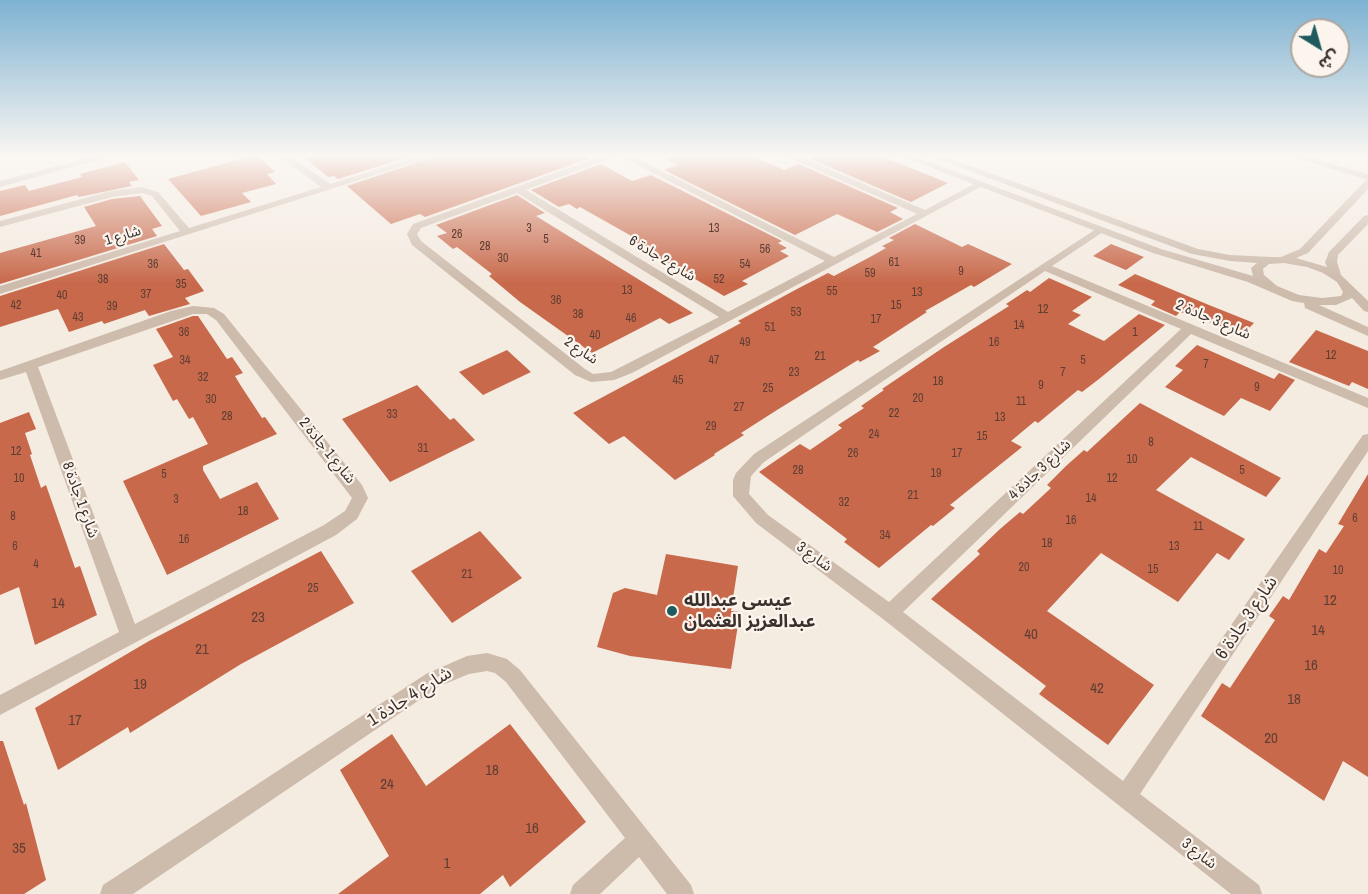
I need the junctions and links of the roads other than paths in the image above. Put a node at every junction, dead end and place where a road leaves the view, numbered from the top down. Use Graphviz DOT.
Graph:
graph roads {
  1 [pos="94,199"];
  2 [pos="158,199"];
  3 [pos="294,199"];
  4 [pos="494,199"];
  5 [pos="533,199"];
  6 [pos="709,199"];
  7 [pos="890,199"];
  8 [pos="952,199"];
  9 [pos="1016,199"];
  10 [pos="1051,199"];
  11 [pos="1352,199"];
  12 [pos="924,213"];
  13 [pos="1368,218"];
  14 [pos="1331,220"];
  15 [pos="0,224"];
  16 [pos="1357,229"];
  17 [pos="1099,230"];
  18 [pos="187,232"];
  19 [pos="1275,260"];
  20 [pos="832,261"];
  21 [pos="1044,267"];
  22 [pos="1335,275"];
  23 [pos="1272,288"];
  24 [pos="1348,288"];
  25 [pos="0,290"];
  26 [pos="1287,295"];
  27 [pos="1368,308"];
  28 [pos="728,317"];
  29 [pos="1190,328"];
  30 [pos="1368,332"];
  31 [pos="30,365"];
  32 [pos="0,376"];
  33 [pos="1368,403"];
  34 [pos="1368,439"];
  35 [pos="890,613"];
  36 [pos="130,636"];
  37 [pos="0,705"];
  38 [pos="1125,797"];
  39 [pos="640,840"];
  40 [pos="112,894"];
  41 [pos="582,894"];
  42 [pos="682,894"];
  43 [pos="1250,894"];
  1 -- 15 [label="street"];
  2 -- 18 [label="street"];
  3 -- 18 [label="street, شارع 1"];
  4 -- 28 [label="street, شارع 2"];
  5 -- 28 [label="street, شارع 2 جادة 6"];
  6 -- 20 [label="street"];
  7 -- 12 [label="street"];
  8 -- 12 [label="street, شارع 2"];
  9 -- 17 [label="street"];
  10 -- 19 [label="street"];
  11 -- 14 [label="street"];
  12 -- 20 [label="street, شارع 2"];
  13 -- 16 [label="street"];
  14 -- 16 [label="street"];
  14 -- 19 [label="street"];
  16 -- 22 [label="street"];
  17 -- 21 [label="street, شارع 3"];
  17 -- 23 [label="street"];
  18 -- 25 [label="street, شارع 1"];
  19 -- 22 [label="street"];
  19 -- 23 [label="street"];
  20 -- 28 [label="street, شارع 2"];
  21 -- 29 [label="street, شارع 3 جادة 2"];
  21 -- 35 [label="street, شارع 3"];
  22 -- 24 [label="street"];
  23 -- 26 [label="street"];
  24 -- 26 [label="street"];
  24 -- 27 [label="street"];
  26 -- 30 [label="street"];
  29 -- 33 [label="street, شارع 3 جادة 2"];
  29 -- 35 [label="street, شارع 3 جادة 4"];
  31 -- 32 [label="street, شارع 1 جادة 2"];
  31 -- 36 [label="street, شارع 1 جادة 8"];
  31 -- 36 [label="street, شارع 1 جادة 2"];
  34 -- 38 [label="street, شارع 3 جادة 6"];
  35 -- 38 [label="street, شارع 3"];
  36 -- 37 [label="street, شارع 1 جادة 2"];
  38 -- 43 [label="street, شارع 3"];
  39 -- 40 [label="street, شارع 4 جادة 1"];
  39 -- 41 [label="street"];
  39 -- 42 [label="street, شارع 4 جادة 1"];
}
